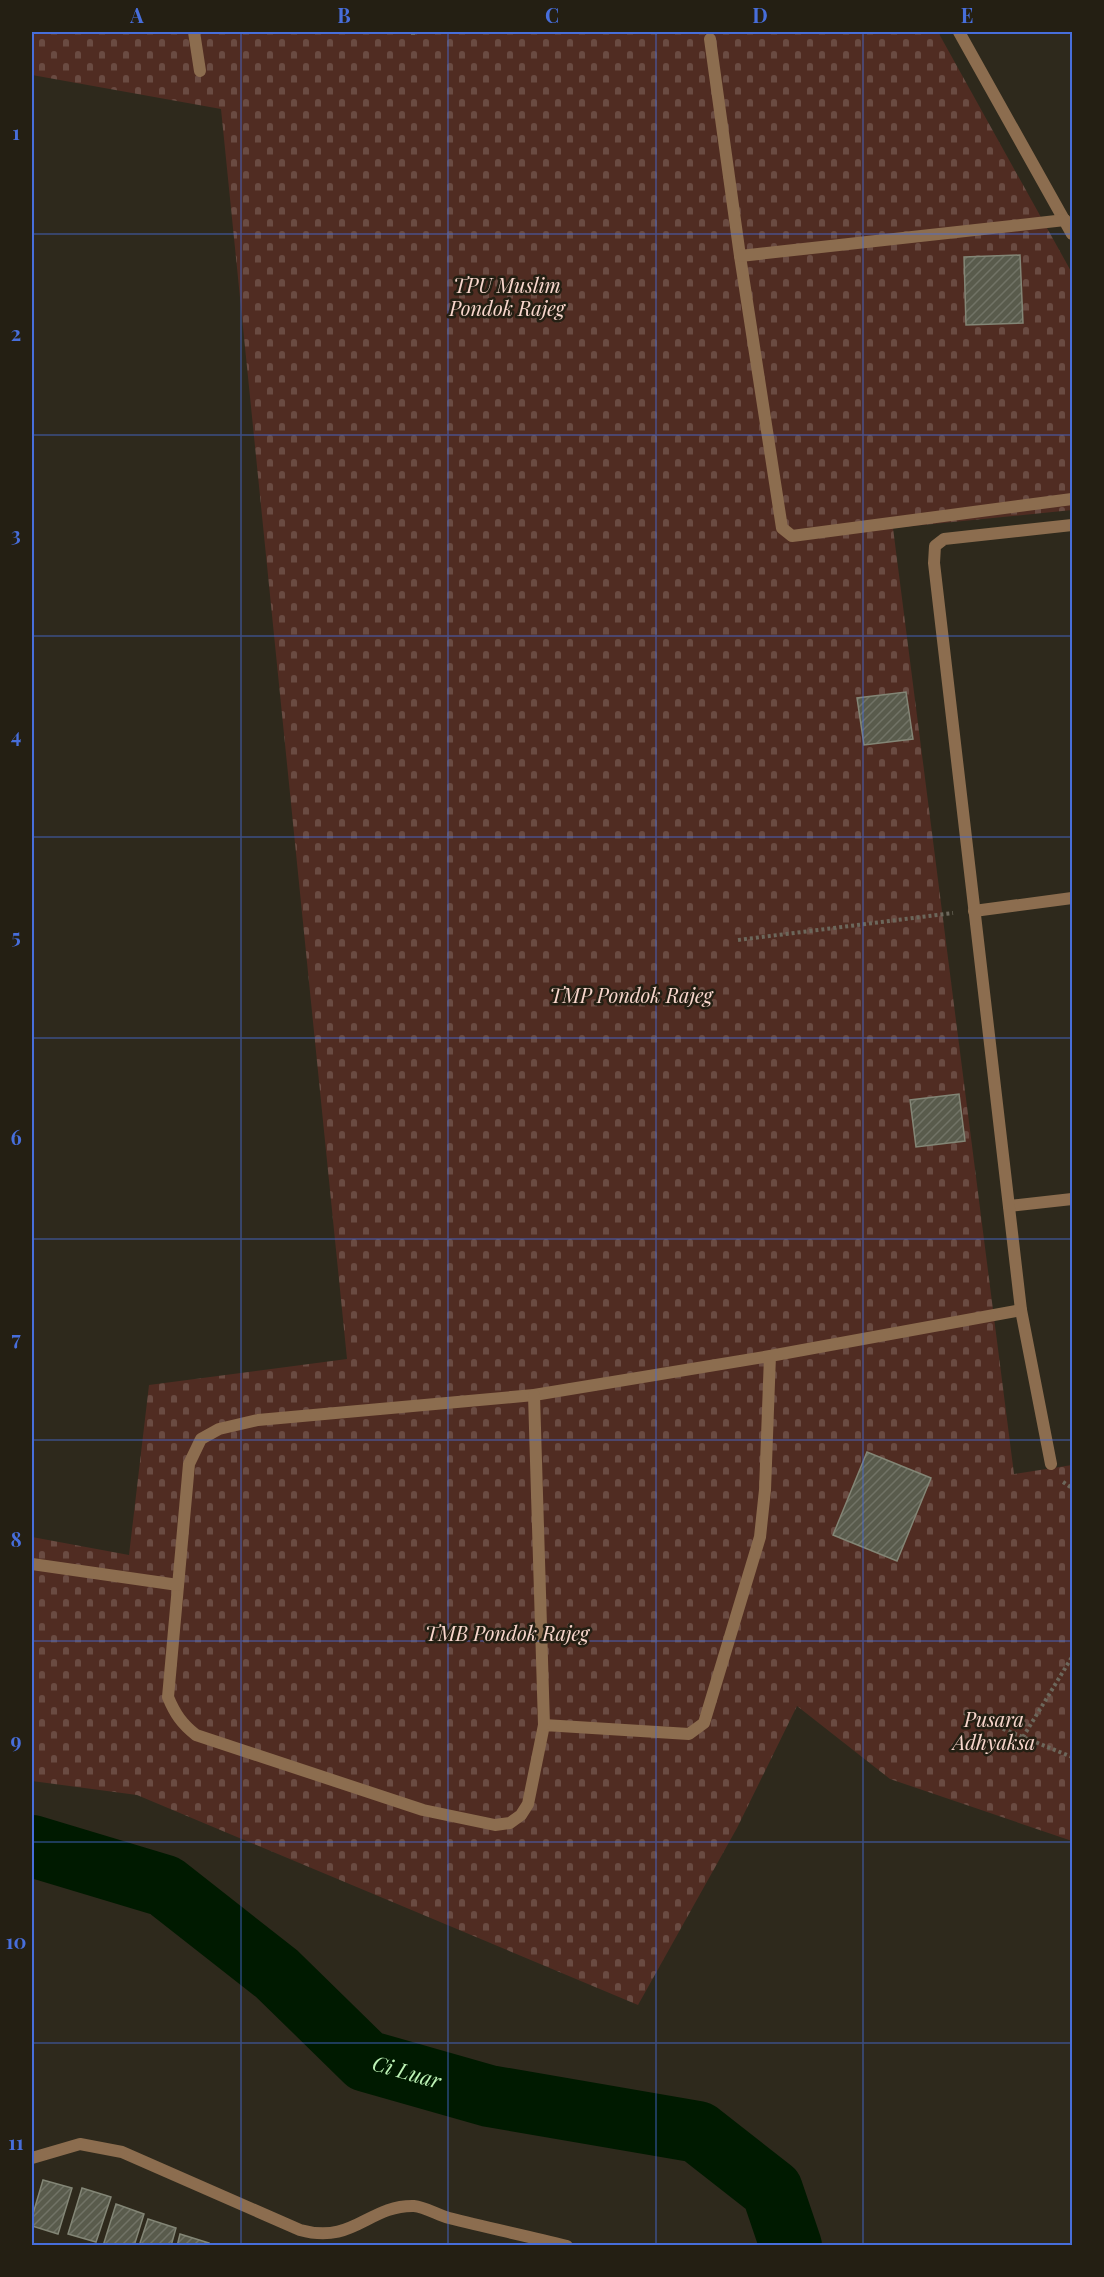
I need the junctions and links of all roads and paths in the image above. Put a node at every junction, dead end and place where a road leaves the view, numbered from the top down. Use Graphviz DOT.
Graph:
graph roads {
  1 [pos="194,32"];
  2 [pos="413,32"];
  3 [pos="959,32"];
  4 [pos="413,38"];
  5 [pos="710,39"];
  6 [pos="200,71"];
  7 [pos="1065,220"];
  8 [pos="1072,234"];
  9 [pos="740,256"];
  10 [pos="1072,499"];
  11 [pos="1072,525"];
  12 [pos="1072,898"];
  13 [pos="974,911"];
  14 [pos="738,940"];
  15 [pos="1072,1199"];
  16 [pos="1009,1206"];
  17 [pos="1021,1310"];
  18 [pos="770,1356"];
  19 [pos="534,1395"];
  20 [pos="1051,1464"];
  21 [pos="32,1564"];
  22 [pos="178,1585"];
  23 [pos="1072,1657"];
  24 [pos="963,1713"];
  25 [pos="544,1725"];
  26 [pos="1023,1737"];
  27 [pos="1072,1757"];
  28 [pos="32,2158"];
  29 [pos="567,2246"];
  1 -- 6 [label="street"];
  2 -- 4 [label="path"];
  3 -- 7 [label="street"];
  5 -- 9 [label="street"];
  7 -- 8 [label="street"];
  7 -- 9 [label="street"];
  9 -- 10 [label="street"];
  11 -- 13 [label="street"];
  12 -- 13 [label="street"];
  13 -- 14 [label="path"];
  13 -- 16 [label="street"];
  15 -- 16 [label="street"];
  16 -- 17 [label="street"];
  17 -- 18 [label="street"];
  17 -- 20 [label="street"];
  18 -- 19 [label="street"];
  18 -- 25 [label="street"];
  19 -- 22 [label="street"];
  19 -- 25 [label="street"];
  21 -- 22 [label="street"];
  22 -- 25 [label="street"];
  23 -- 26 [label="path"];
  24 -- 26 [label="path"];
  26 -- 27 [label="path"];
  28 -- 29 [label="street"];
}
